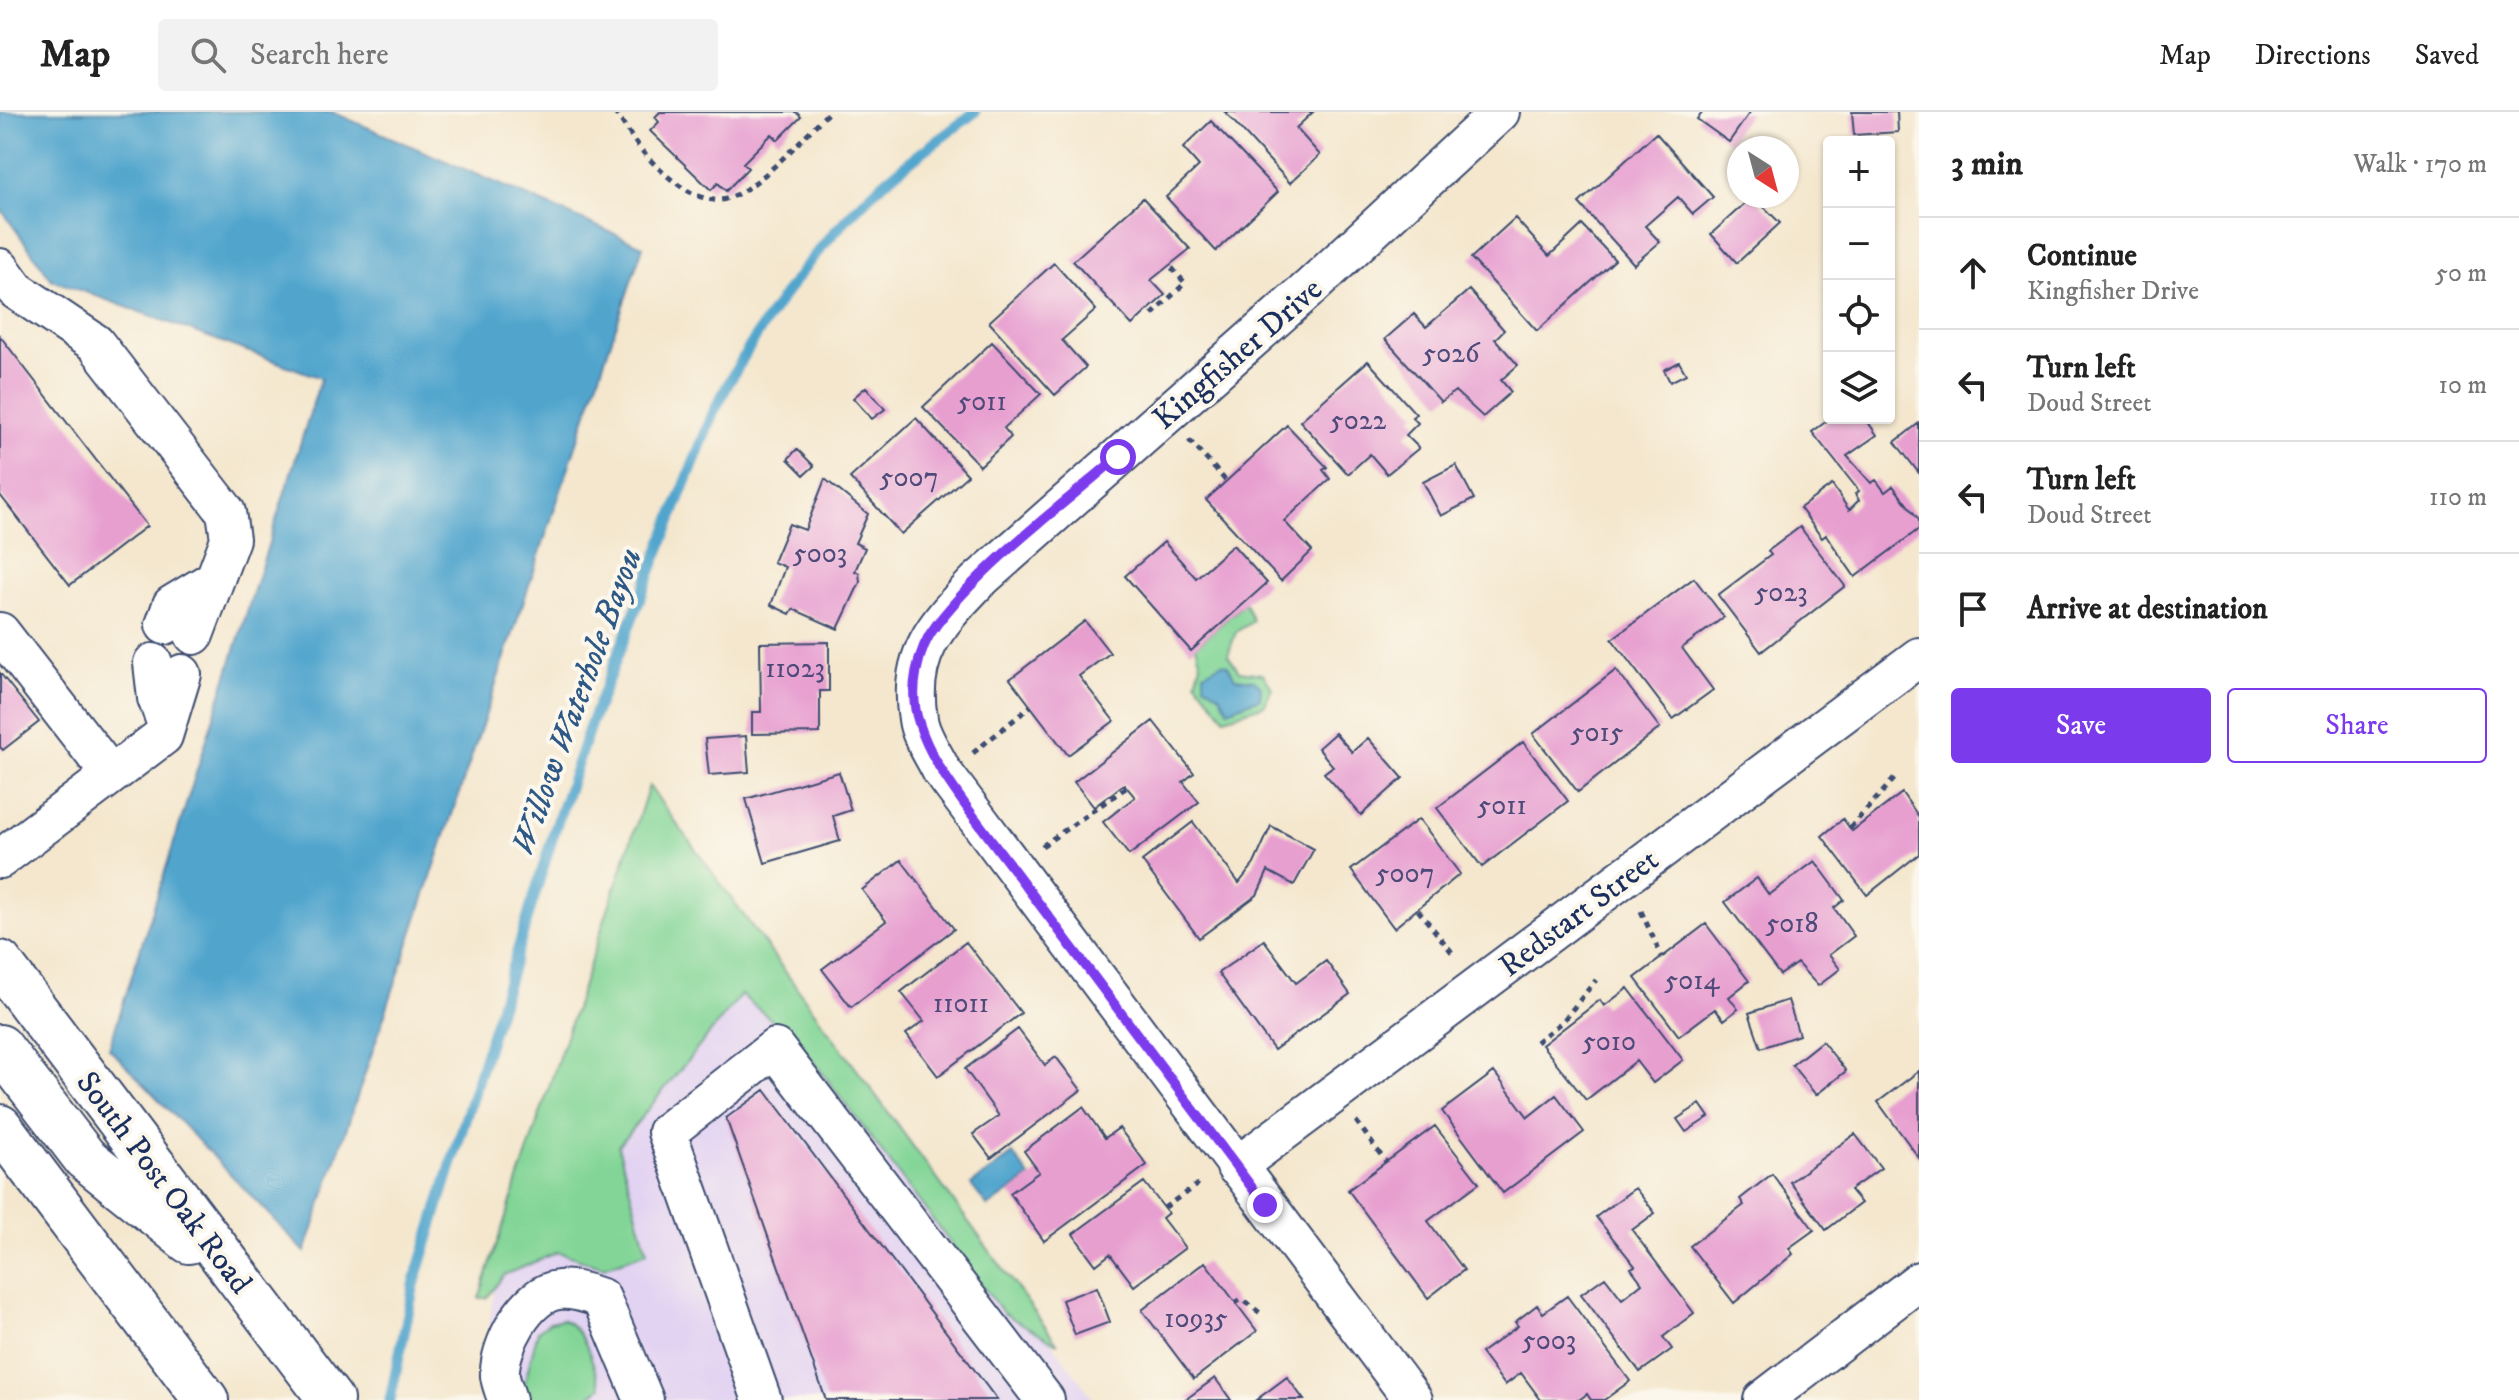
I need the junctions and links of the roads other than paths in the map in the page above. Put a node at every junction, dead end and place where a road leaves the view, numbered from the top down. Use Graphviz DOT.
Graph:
graph roads {
  1 [pos="1500,112"];
  2 [pos="0,268"];
  3 [pos="180,630"];
  4 [pos="4,644"];
  5 [pos="1919,657"];
  6 [pos="168,669"];
  7 [pos="111,775"];
  8 [pos="7,841"];
  9 [pos="0,963"];
  10 [pos="0,1047"];
  11 [pos="0,1127"];
  12 [pos="1234,1164"];
  13 [pos="237,1280"];
  14 [pos="1919,1281"];
  15 [pos="501,1391"];
  16 [pos="206,1400"];
  17 [pos="331,1400"];
  18 [pos="644,1400"];
  19 [pos="762,1400"];
  20 [pos="1045,1400"];
  21 [pos="1413,1400"];
  22 [pos="1763,1400"];
  1 -- 12 [label="street, Kingfisher Drive"];
  2 -- 3 [label="street"];
  4 -- 7 [label="street"];
  5 -- 12 [label="street, Redstart Street"];
  6 -- 7 [label="street"];
  7 -- 8 [label="street"];
  9 -- 13 [label="highway, South Post Oak Road"];
  10 -- 13 [label="highway"];
  11 -- 16 [label="highway"];
  12 -- 21 [label="street"];
  13 -- 17 [label="highway, South Post Oak Road"];
  14 -- 22 [label="street"];
  15 -- 18 [label="street"];
  19 -- 20 [label="street"];
}
